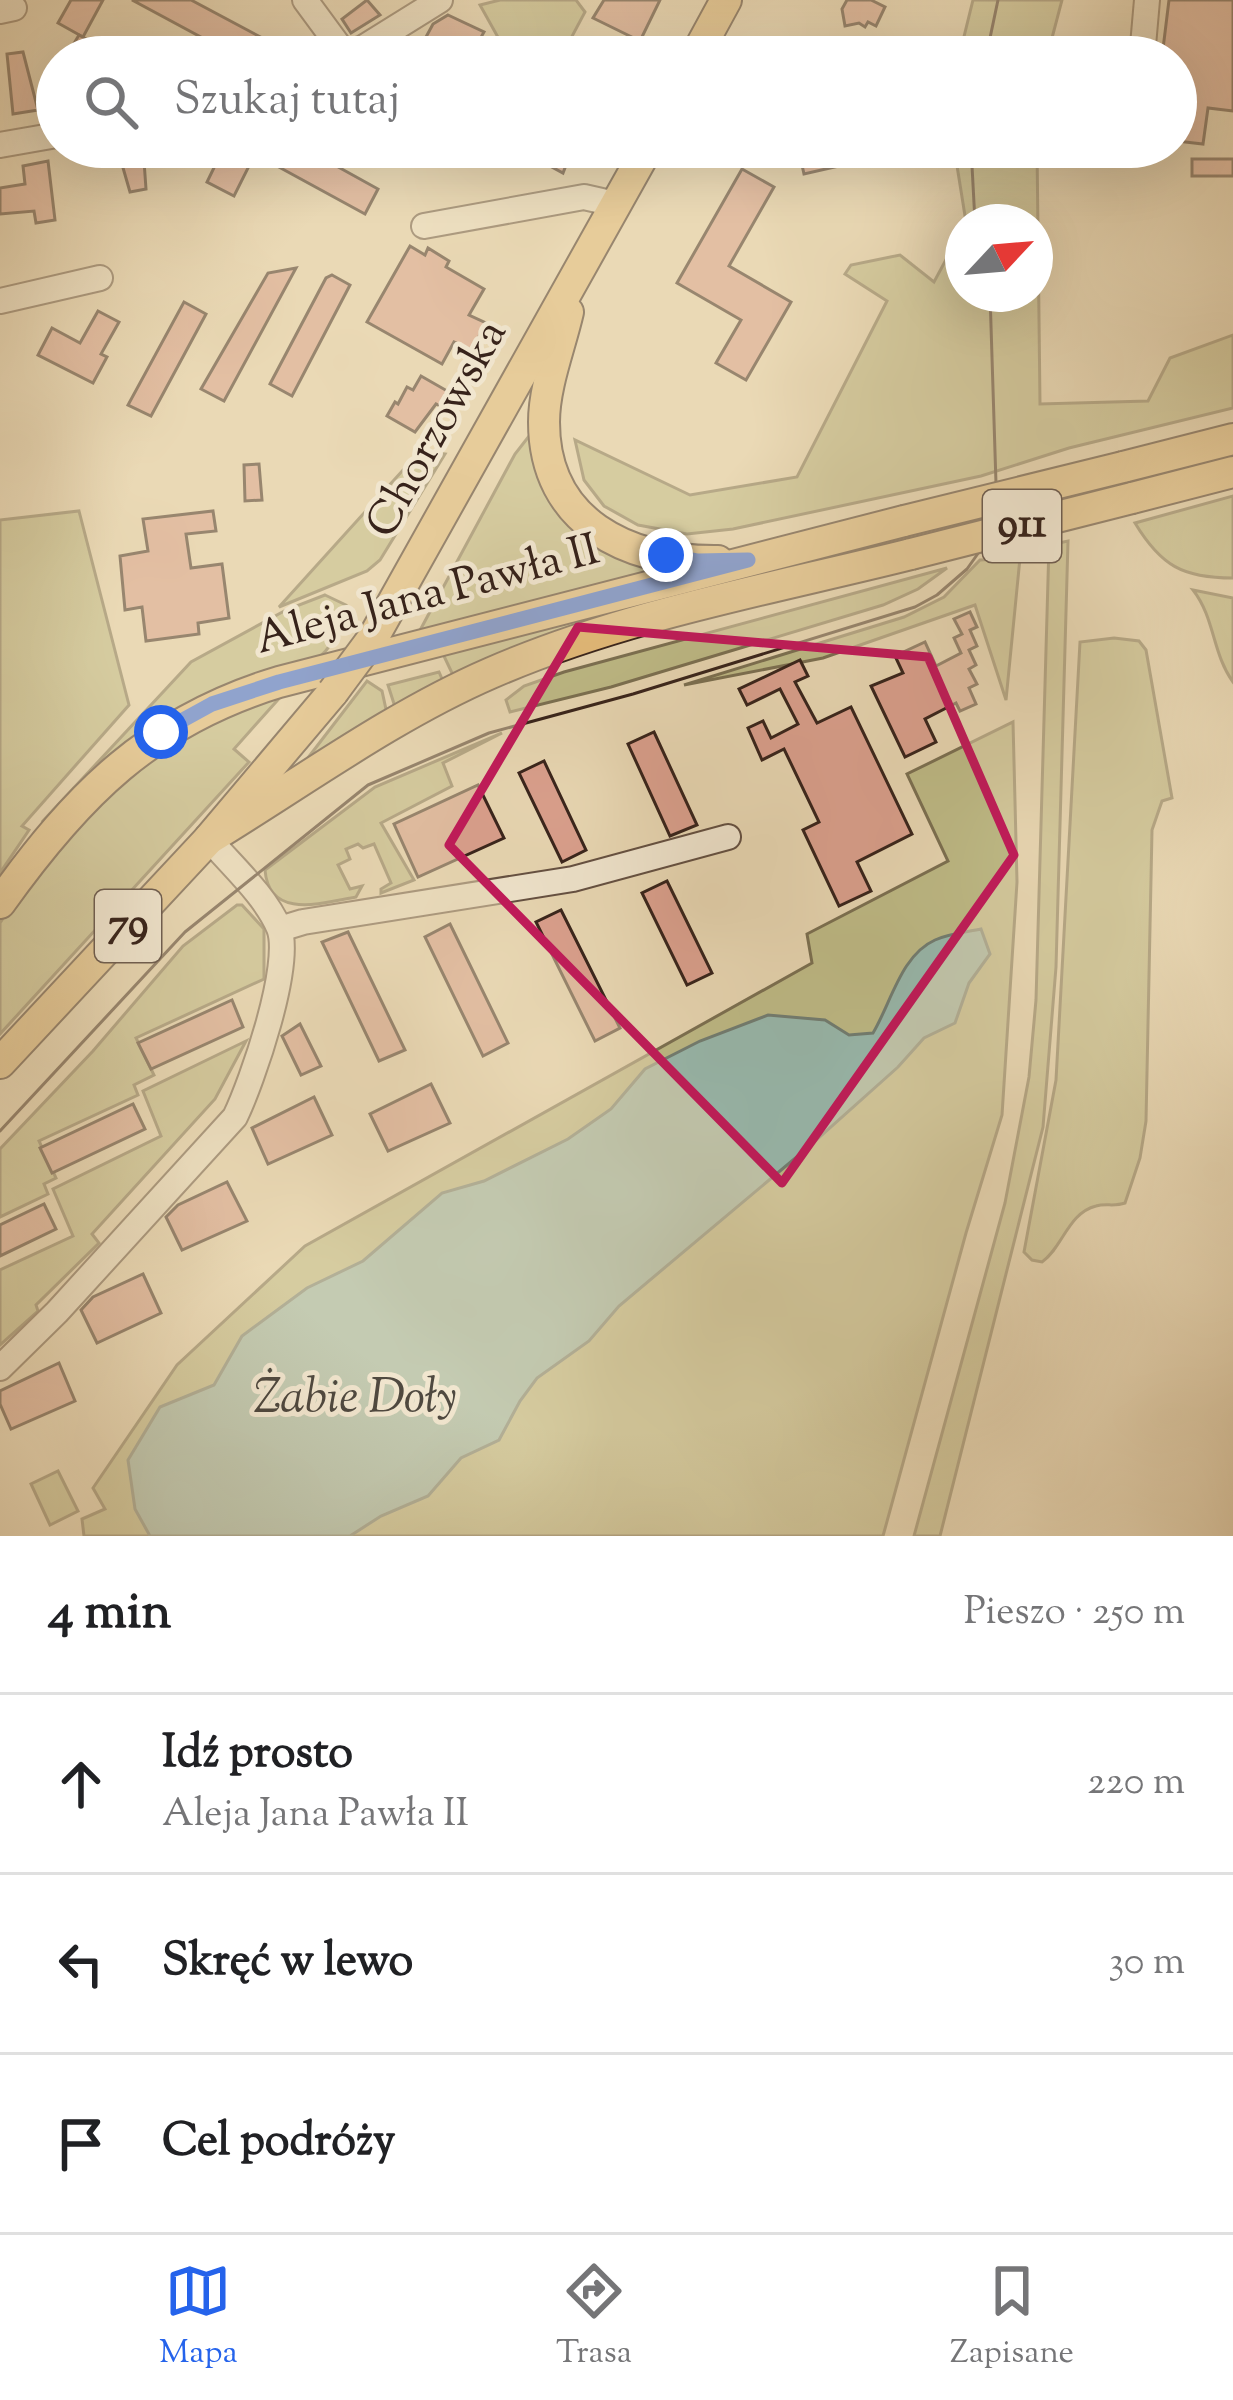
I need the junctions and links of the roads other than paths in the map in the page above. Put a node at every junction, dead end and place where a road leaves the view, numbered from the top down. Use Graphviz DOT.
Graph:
graph roads {
  1 [pos="305,0"];
  2 [pos="440,0"];
  3 [pos="726,0"];
  4 [pos="1147,0"];
  5 [pos="326,36"];
  6 [pos="381,36"];
  7 [pos="706,36"];
  8 [pos="1144,36"];
  9 [pos="36,139"];
  10 [pos="0,145"];
  11 [pos="635,168"];
  12 [pos="614,204"];
  13 [pos="424,226"];
  14 [pos="578,271"];
  15 [pos="100,278"];
  16 [pos="0,301"];
  17 [pos="1233,439"];
  18 [pos="1233,472"];
  19 [pos="748,560"];
  20 [pos="728,837"];
  21 [pos="209,839"];
  22 [pos="0,903"];
  23 [pos="280,929"];
  24 [pos="0,1064"];
  25 [pos="0,1369"];
  1 -- 5 [label="street"];
  2 -- 6 [label="street"];
  3 -- 7 [label="main road"];
  4 -- 8 [label="street"];
  9 -- 10 [label="street"];
  11 -- 12 [label="main road, Chorzowska / 79"];
  12 -- 13 [label="street"];
  12 -- 14 [label="main road, Chorzowska / 79"];
  14 -- 19 [label="main road"];
  14 -- 21 [label="main road, Chorzowska / 79, bridge"];
  15 -- 16 [label="street"];
  17 -- 19 [label="main road, Aleja Jana Pawła II / 911, bridge"];
  18 -- 21 [label="main road, Aleja Jana Pawła II / 911, bridge"];
  19 -- 22 [label="main road, Aleja Jana Pawła II / 911"];
  20 -- 23 [label="street"];
  21 -- 23 [label="street"];
  21 -- 24 [label="main road, Chorzowska / 79"];
  23 -- 25 [label="street"];
}
